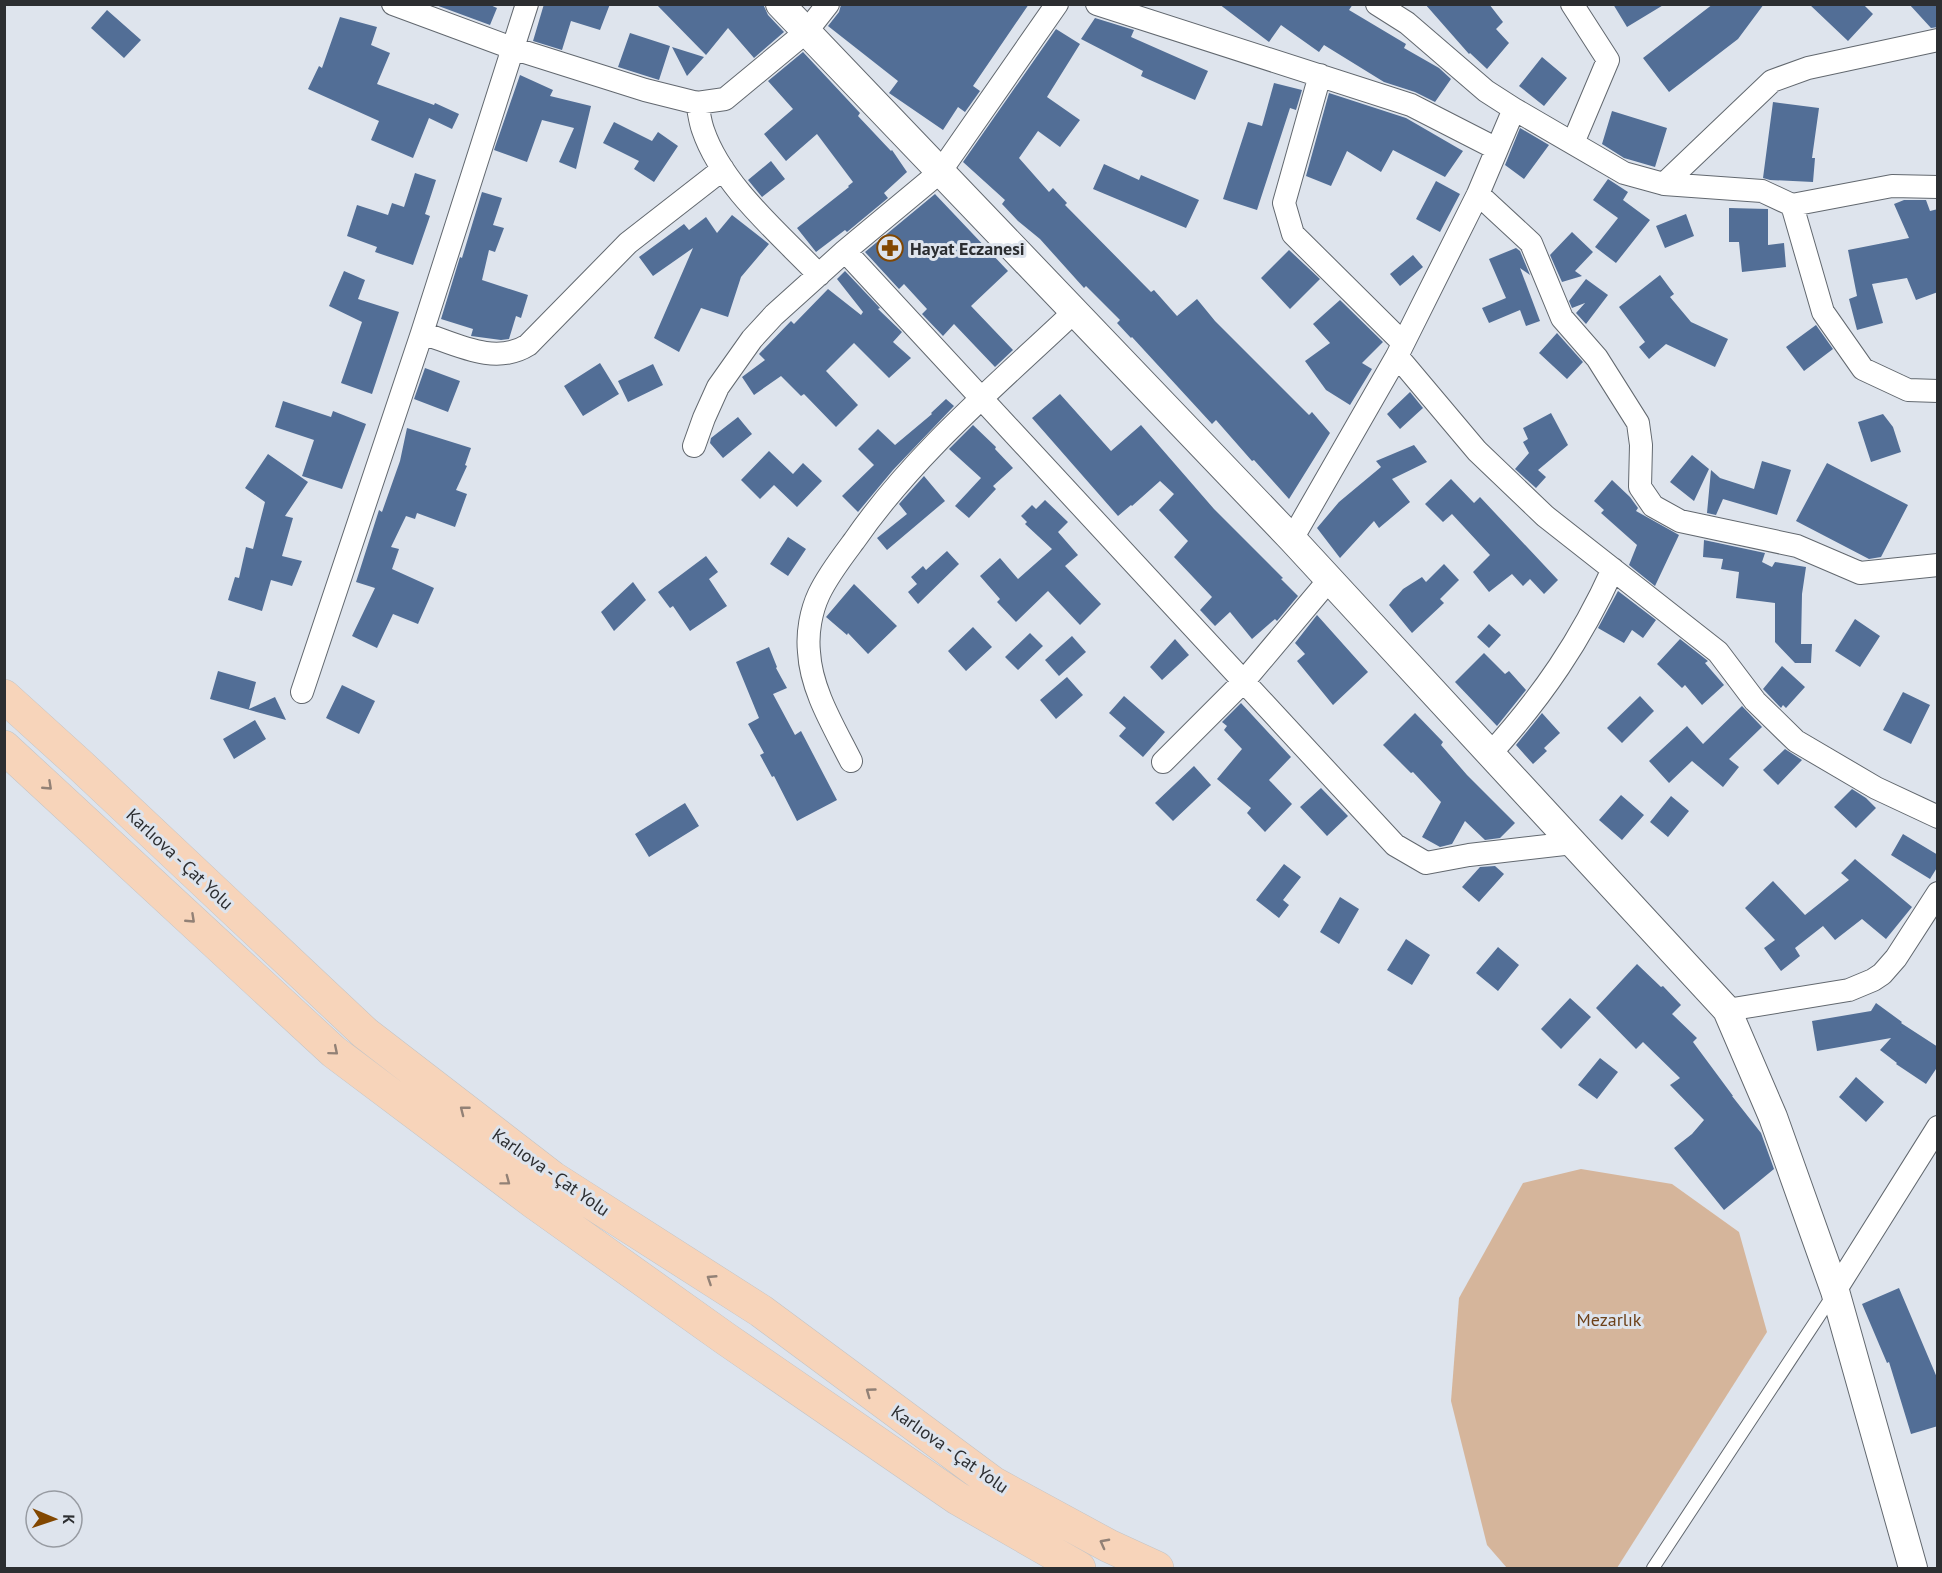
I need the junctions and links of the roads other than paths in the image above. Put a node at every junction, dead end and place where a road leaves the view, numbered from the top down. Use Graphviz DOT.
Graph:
graph roads {
  1 [pos="393,4"];
  2 [pos="527,4"];
  3 [pos="780,4"];
  4 [pos="828,4"];
  5 [pos="1057,4"];
  6 [pos="1097,4"];
  7 [pos="1377,4"];
  8 [pos="1572,4"];
  9 [pos="1403,14"];
  10 [pos="806,32"];
  11 [pos="1938,40"];
  12 [pos="513,48"];
  13 [pos="1320,75"];
  14 [pos="697,103"];
  15 [pos="1514,109"];
  16 [pos="1573,143"];
  17 [pos="1497,149"];
  18 [pos="723,168"];
  19 [pos="940,172"];
  20 [pos="1664,184"];
  21 [pos="1938,187"];
  22 [pos="1478,194"];
  23 [pos="1792,205"];
  24 [pos="845,250"];
  25 [pos="819,274"];
  26 [pos="1074,312"];
  27 [pos="422,333"];
  28 [pos="1399,349"];
  29 [pos="1938,391"];
  30 [pos="982,399"];
  31 [pos="694,446"];
  32 [pos="1292,539"];
  33 [pos="1938,565"];
  34 [pos="1614,569"];
  35 [pos="1329,580"];
  36 [pos="1244,681"];
  37 [pos="302,692"];
  38 [pos="4,696"];
  39 [pos="4,747"];
  40 [pos="1490,754"];
  41 [pos="851,761"];
  42 [pos="1163,762"];
  43 [pos="1938,817"];
  44 [pos="1573,843"];
  45 [pos="1938,893"];
  46 [pos="1727,1010"];
  47 [pos="1938,1127"];
  48 [pos="1835,1292"];
  49 [pos="1079,1569"];
  50 [pos="1157,1569"];
  51 [pos="1653,1569"];
  52 [pos="1913,1569"];
  1 -- 12 [label="street"];
  2 -- 12 [label="street"];
  3 -- 10 [label="street"];
  4 -- 10 [label="street"];
  5 -- 19 [label="street"];
  6 -- 13 [label="street"];
  7 -- 9 [label="street"];
  8 -- 16 [label="street"];
  9 -- 15 [label="street"];
  10 -- 14 [label="street"];
  10 -- 19 [label="street"];
  11 -- 20 [label="street"];
  12 -- 14 [label="street"];
  12 -- 27 [label="street"];
  13 -- 17 [label="street"];
  13 -- 28 [label="street"];
  14 -- 18 [label="street"];
  15 -- 16 [label="street"];
  15 -- 17 [label="street"];
  16 -- 20 [label="street"];
  17 -- 22 [label="street"];
  18 -- 25 [label="street"];
  18 -- 27 [label="street"];
  19 -- 24 [label="street"];
  19 -- 26 [label="street"];
  20 -- 23 [label="street"];
  21 -- 23 [label="street"];
  22 -- 28 [label="street"];
  22 -- 33 [label="street"];
  23 -- 29 [label="street"];
  24 -- 25 [label="street"];
  24 -- 30 [label="street"];
  25 -- 31 [label="street"];
  26 -- 30 [label="street"];
  26 -- 32 [label="street"];
  27 -- 37 [label="street"];
  28 -- 32 [label="street"];
  28 -- 34 [label="street"];
  30 -- 36 [label="street"];
  30 -- 41 [label="street"];
  32 -- 35 [label="street"];
  34 -- 40 [label="street"];
  34 -- 43 [label="street"];
  35 -- 36 [label="street"];
  35 -- 40 [label="street"];
  36 -- 42 [label="street"];
  36 -- 44 [label="street"];
  50 -- 38 [label="highway, Karlıova - Çat Yolu, one-way"];
  39 -- 49 [label="highway, Karlıova - Çat Yolu, one-way"];
  40 -- 44 [label="street"];
  44 -- 46 [label="street"];
  45 -- 46 [label="street"];
  46 -- 48 [label="street"];
  47 -- 48 [label="street"];
  48 -- 51 [label="lane"];
  48 -- 52 [label="street"];
}
